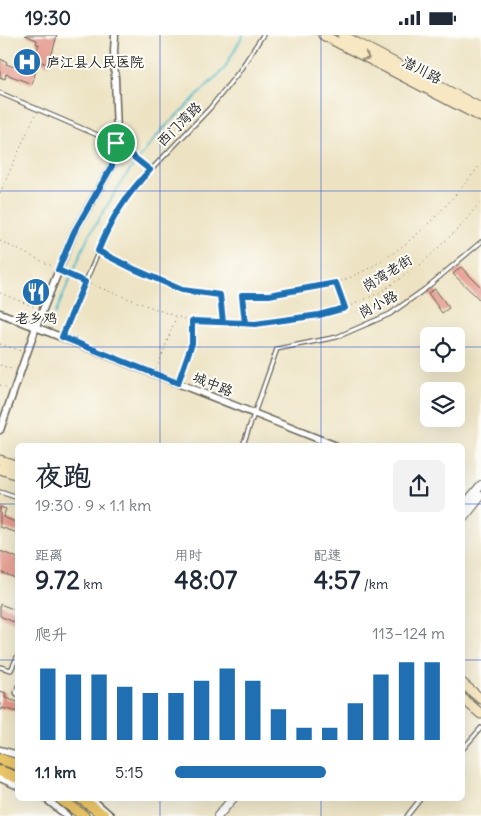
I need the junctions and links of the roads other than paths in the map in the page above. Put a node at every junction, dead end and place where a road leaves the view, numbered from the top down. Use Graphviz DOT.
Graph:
graph roads {
  1 [pos="115,35"];
  2 [pos="263,35"];
  3 [pos="323,35"];
  4 [pos="342,35"];
  5 [pos="0,93"];
  6 [pos="481,108"];
  7 [pos="481,117"];
  8 [pos="116,143"];
  9 [pos="150,170"];
  10 [pos="481,242"];
  11 [pos="0,313"];
  12 [pos="36,327"];
  13 [pos="62,337"];
  14 [pos="253,413"];
  15 [pos="0,430"];
  16 [pos="244,443"];
  17 [pos="329,443"];
  18 [pos="0,460"];
  19 [pos="15,465"];
  20 [pos="0,470"];
  21 [pos="15,474"];
  22 [pos="481,485"];
  23 [pos="0,492"];
  24 [pos="15,497"];
  25 [pos="472,498"];
  26 [pos="465,513"];
  27 [pos="15,661"];
  28 [pos="0,667"];
  29 [pos="11,670"];
  30 [pos="15,671"];
  31 [pos="465,686"];
  32 [pos="481,699"];
  33 [pos="465,701"];
  34 [pos="481,714"];
  35 [pos="481,728"];
  36 [pos="465,747"];
  37 [pos="0,750"];
  38 [pos="15,754"];
  39 [pos="0,759"];
  40 [pos="15,764"];
  41 [pos="0,771"];
  42 [pos="15,777"];
  43 [pos="0,778"];
  44 [pos="15,785"];
  45 [pos="49,801"];
  46 [pos="63,801"];
  47 [pos="85,801"];
  48 [pos="94,801"];
  49 [pos="231,801"];
  50 [pos="419,801"];
  51 [pos="66,816"];
  52 [pos="84,816"];
  53 [pos="105,816"];
  54 [pos="111,816"];
  55 [pos="218,816"];
  56 [pos="407,816"];
  1 -- 8 [label="street"];
  2 -- 9 [label="lane, 西门湾路"];
  3 -- 7 [label="main road, 潜川路, one-way"];
  4 -- 6 [label="main road, 潜川路"];
  5 -- 8 [label="lane"];
  8 -- 9 [label="lane"];
  8 -- 12 [label="street"];
  9 -- 13 [label="lane, 西门湾路"];
  10 -- 14 [label="lane, 岗小路"];
  11 -- 12 [label="street, 城中路"];
  12 -- 13 [label="street, 城中路"];
  12 -- 15 [label="street"];
  13 -- 14 [label="street, 城中路"];
  14 -- 16 [label="lane"];
  14 -- 17 [label="street, 城中路"];
  18 -- 19 [label="main road"];
  20 -- 21 [label="main road"];
  22 -- 25 [label="street"];
  23 -- 24 [label="lane"];
  25 -- 26 [label="street"];
  27 -- 29 [label="lane"];
  28 -- 29 [label="lane"];
  29 -- 30 [label="lane"];
  31 -- 32 [label="main road"];
  33 -- 34 [label="main road"];
  35 -- 36 [label="lane"];
  37 -- 38 [label="street"];
  39 -- 40 [label="main road"];
  41 -- 42 [label="main road"];
  43 -- 44 [label="street"];
  45 -- 51 [label="street"];
  46 -- 52 [label="main road"];
  47 -- 53 [label="main road"];
  48 -- 54 [label="street"];
  49 -- 55 [label="street"];
  50 -- 56 [label="lane"];
}
